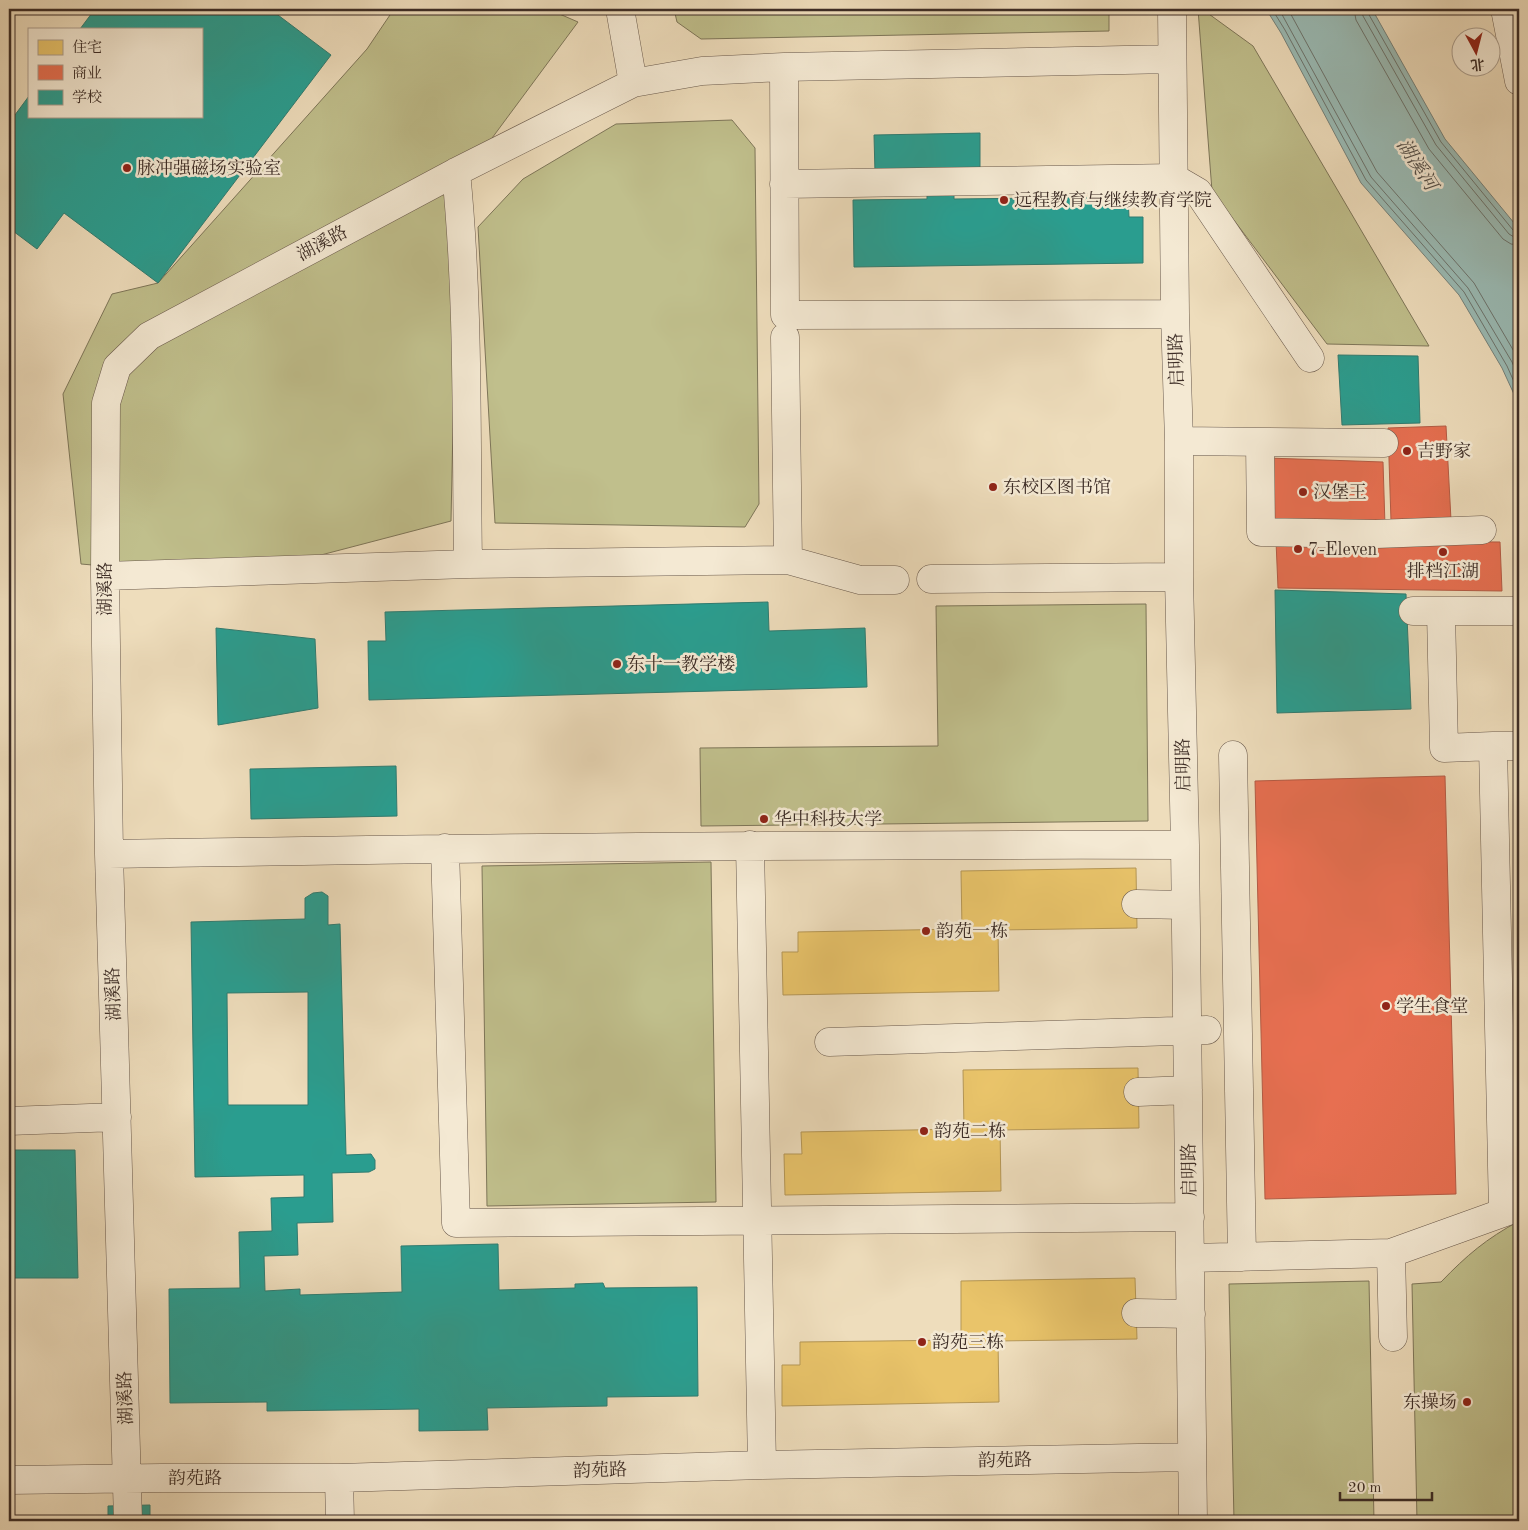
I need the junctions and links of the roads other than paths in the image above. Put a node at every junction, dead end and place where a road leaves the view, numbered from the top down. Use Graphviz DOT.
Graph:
graph roads {
  1 [pos="620,9"];
  2 [pos="1172,9"];
  3 [pos="1505,9"];
  4 [pos="1172,59"];
  5 [pos="784,67"];
  6 [pos="1519,81"];
  7 [pos="633,83"];
  8 [pos="456,172"];
  9 [pos="1174,178"];
  10 [pos="784,184"];
  11 [pos="1174,314"];
  12 [pos="785,337"];
  13 [pos="1310,358"];
  14 [pos="1178,441"];
  15 [pos="1260,442"];
  16 [pos="1384,443"];
  17 [pos="1482,530"];
  18 [pos="788,560"];
  19 [pos="468,564"];
  20 [pos="105,576"];
  21 [pos="1179,577"];
  22 [pos="931,579"];
  23 [pos="895,580"];
  24 [pos="1413,611"];
  25 [pos="1519,611"];
  26 [pos="1441,612"];
  27 [pos="1506,746"];
  28 [pos="1233,755"];
  29 [pos="1185,844"];
  30 [pos="750,845"];
  31 [pos="445,848"];
  32 [pos="109,854"];
  33 [pos="1136,904"];
  34 [pos="1185,905"];
  35 [pos="1197,1030"];
  36 [pos="829,1042"];
  37 [pos="1510,1068"];
  38 [pos="1188,1090"];
  39 [pos="1138,1092"];
  40 [pos="117,1117"];
  41 [pos="9,1121"];
  42 [pos="1511,1210"];
  43 [pos="1190,1217"];
  44 [pos="756,1220"];
  45 [pos="1391,1253"];
  46 [pos="1242,1257"];
  47 [pos="1190,1258"];
  48 [pos="1136,1313"];
  49 [pos="1191,1314"];
  50 [pos="1393,1337"];
  51 [pos="1192,1457"];
  52 [pos="762,1465"];
  53 [pos="127,1478"];
  54 [pos="339,1478"];
  55 [pos="9,1480"];
  56 [pos="128,1513"];
  57 [pos="340,1521"];
  58 [pos="1193,1521"];
  1 -- 7 [label="street"];
  2 -- 4 [label="street, 启明路"];
  3 -- 6 [label="street"];
  4 -- 5 [label="street, 湖溪路"];
  4 -- 9 [label="street, 启明路"];
  5 -- 7 [label="street, 湖溪路"];
  5 -- 10 [label="street"];
  7 -- 8 [label="street, 湖溪路"];
  8 -- 19 [label="street"];
  8 -- 20 [label="street, 湖溪路"];
  9 -- 10 [label="street"];
  9 -- 11 [label="street, 启明路"];
  9 -- 13 [label="street"];
  10 -- 11 [label="street"];
  11 -- 14 [label="street, 启明路"];
  12 -- 18 [label="street"];
  14 -- 15 [label="street"];
  14 -- 21 [label="street, 启明路"];
  15 -- 16 [label="street"];
  15 -- 17 [label="street"];
  18 -- 19 [label="street"];
  18 -- 23 [label="street"];
  19 -- 20 [label="street"];
  20 -- 32 [label="street, 湖溪路"];
  21 -- 22 [label="street"];
  21 -- 29 [label="street, 启明路"];
  24 -- 26 [label="street"];
  25 -- 26 [label="street"];
  26 -- 27 [label="street"];
  27 -- 37 [label="street"];
  28 -- 46 [label="street"];
  29 -- 30 [label="street"];
  29 -- 34 [label="street, 启明路"];
  30 -- 31 [label="street"];
  30 -- 44 [label="street"];
  31 -- 32 [label="street"];
  31 -- 44 [label="street"];
  32 -- 40 [label="street, 湖溪路"];
  33 -- 34 [label="street"];
  34 -- 35 [label="street, 启明路"];
  35 -- 36 [label="street"];
  35 -- 38 [label="street, 启明路"];
  37 -- 42 [label="street"];
  38 -- 39 [label="street"];
  38 -- 43 [label="street, 启明路"];
  40 -- 41 [label="street"];
  40 -- 53 [label="street, 湖溪路"];
  42 -- 45 [label="street"];
  43 -- 44 [label="street"];
  43 -- 47 [label="street, 启明路"];
  44 -- 52 [label="street"];
  45 -- 46 [label="street"];
  45 -- 50 [label="street"];
  46 -- 47 [label="street"];
  47 -- 49 [label="street, 启明路"];
  48 -- 49 [label="street"];
  49 -- 51 [label="street, 启明路"];
  51 -- 52 [label="street, 韵苑路"];
  51 -- 58 [label="street, 启明路"];
  52 -- 54 [label="street, 韵苑路"];
  53 -- 54 [label="street, 韵苑路"];
  53 -- 55 [label="street, 韵苑路"];
  53 -- 56 [label="street, 湖溪路"];
  54 -- 57 [label="street"];
}
